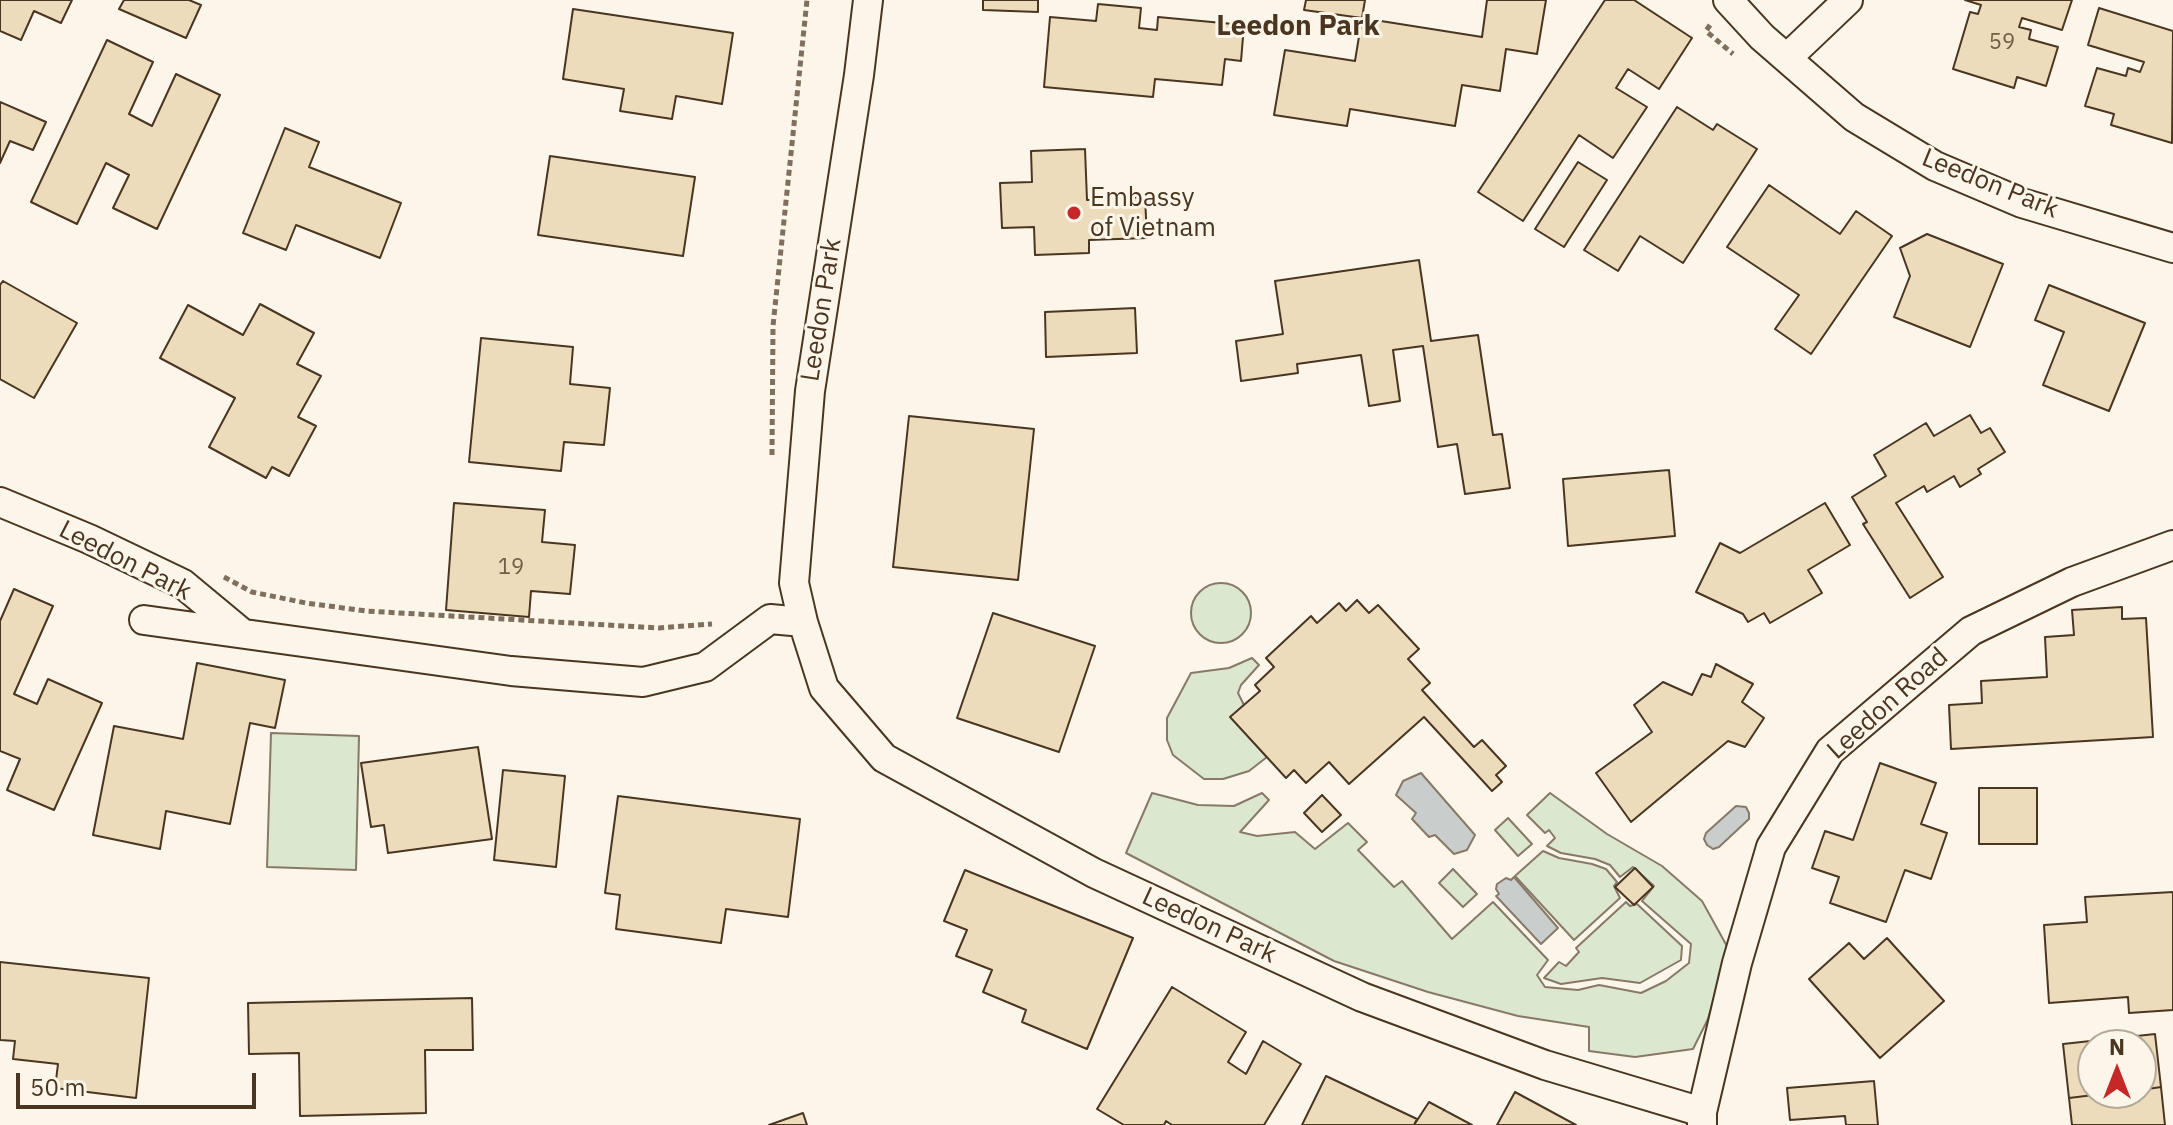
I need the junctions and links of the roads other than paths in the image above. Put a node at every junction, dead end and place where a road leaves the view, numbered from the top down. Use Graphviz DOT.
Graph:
graph roads {
  1 [pos="868,0"];
  2 [pos="1728,0"];
  3 [pos="1848,0"];
  4 [pos="1787,58"];
  5 [pos="2173,248"];
  6 [pos="0,502"];
  7 [pos="2173,545"];
  8 [pos="144,620"];
  9 [pos="803,622"];
  10 [pos="242,634"];
  11 [pos="1702,1119"];
  1 -- 9 [label="street, Leedon Park"];
  2 -- 4 [label="street, Leedon Park"];
  3 -- 4 [label="street"];
  4 -- 5 [label="street, Leedon Park"];
  6 -- 10 [label="street, Leedon Park"];
  7 -- 11 [label="street, Leedon Road"];
  8 -- 10 [label="street, Leedon Park"];
  9 -- 10 [label="street, Leedon Park"];
  9 -- 11 [label="street, Leedon Park"];
}
